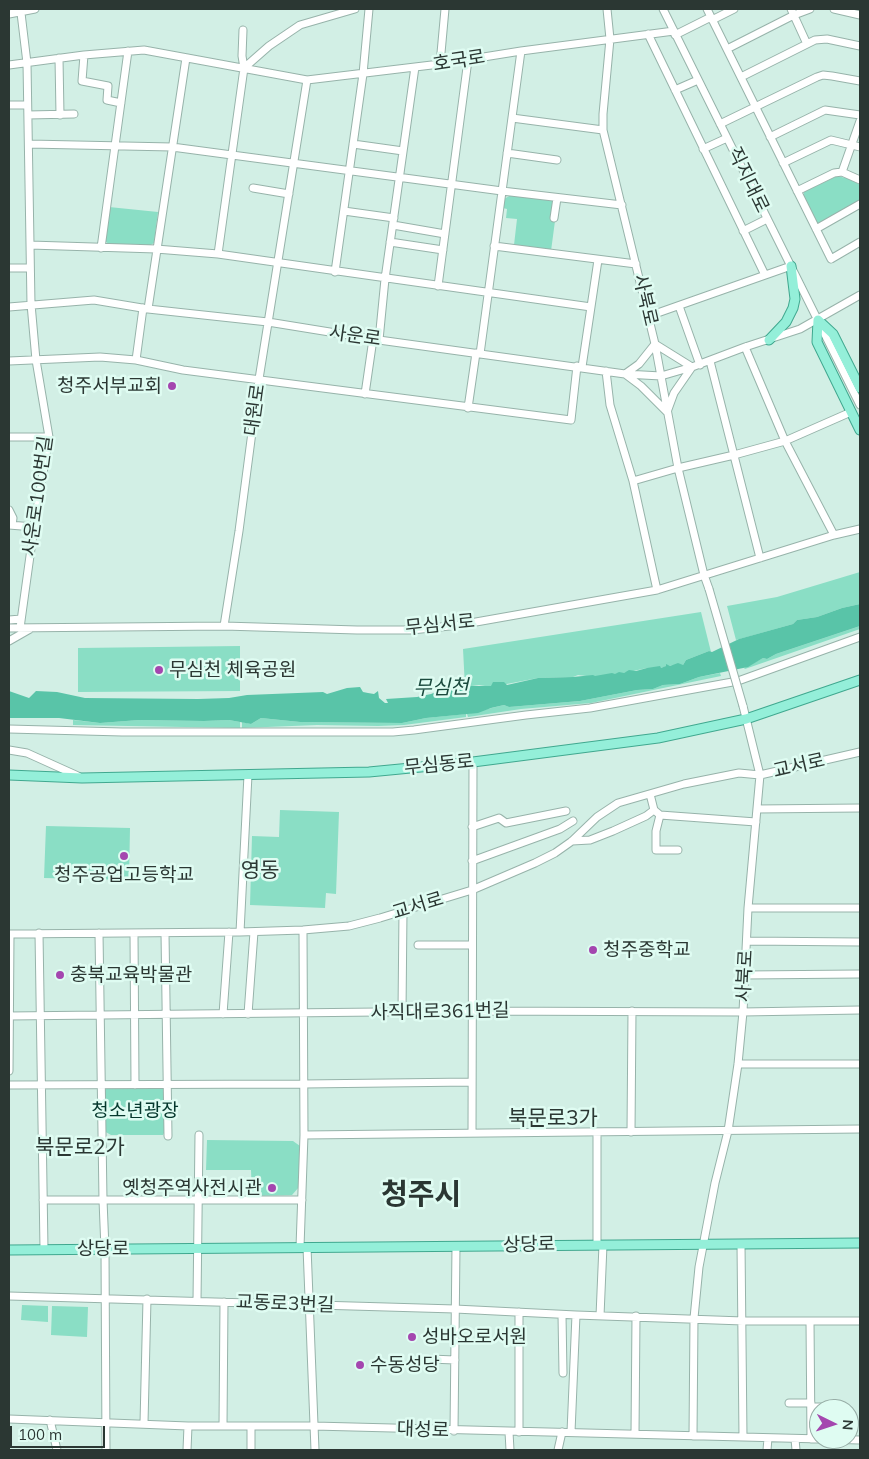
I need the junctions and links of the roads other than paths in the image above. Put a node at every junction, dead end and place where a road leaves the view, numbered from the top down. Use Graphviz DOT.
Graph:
graph roads {
  1 [pos="36,9"];
  2 [pos="354,9"];
  3 [pos="369,9"];
  4 [pos="445,9"];
  5 [pos="607,9"];
  6 [pos="663,9"];
  7 [pos="707,9"];
  8 [pos="734,9"];
  9 [pos="810,9"];
  10 [pos="834,9"];
  11 [pos="21,12"];
  12 [pos="793,12"];
  13 [pos="9,14"];
  14 [pos="860,15"];
  15 [pos="712,18"];
  16 [pos="243,30"];
  17 [pos="674,33"];
  18 [pos="648,34"];
  19 [pos="610,39"];
  20 [pos="807,44"];
  21 [pos="860,46"];
  22 [pos="727,50"];
  23 [pos="128,51"];
  24 [pos="521,51"];
  25 [pos="84,55"];
  26 [pos="59,58"];
  27 [pos="186,58"];
  28 [pos="468,60"];
  29 [pos="26,63"];
  30 [pos="440,64"];
  31 [pos="9,65"];
  32 [pos="415,67"];
  33 [pos="244,68"];
  34 [pos="363,74"];
  35 [pos="741,77"];
  36 [pos="307,80"];
  37 [pos="698,80"];
  38 [pos="860,80"];
  39 [pos="675,90"];
  40 [pos="121,103"];
  41 [pos="27,104"];
  42 [pos="9,105"];
  43 [pos="756,107"];
  44 [pos="74,114"];
  45 [pos="28,115"];
  46 [pos="60,115"];
  47 [pos="860,115"];
  48 [pos="512,118"];
  49 [pos="860,122"];
  50 [pos="720,124"];
  51 [pos="603,130"];
  52 [pos="770,137"];
  53 [pos="727,138"];
  54 [pos="28,144"];
  55 [pos="353,144"];
  56 [pos="116,145"];
  57 [pos="857,146"];
  58 [pos="172,147"];
  59 [pos="703,149"];
  60 [pos="403,151"];
  61 [pos="508,153"];
  62 [pos="232,155"];
  63 [pos="557,160"];
  64 [pos="783,163"];
  65 [pos="293,164"];
  66 [pos="350,171"];
  67 [pos="842,172"];
  68 [pos="400,177"];
  69 [pos="860,180"];
  70 [pos="452,184"];
  71 [pos="253,188"];
  72 [pos="502,191"];
  73 [pos="797,191"];
  74 [pos="288,194"];
  75 [pos="557,198"];
  76 [pos="860,204"];
  77 [pos="622,205"];
  78 [pos="344,211"];
  79 [pos="554,218"];
  80 [pos="767,219"];
  81 [pos="393,222"];
  82 [pos="816,229"];
  83 [pos="744,231"];
  84 [pos="445,234"];
  85 [pos="390,242"];
  86 [pos="860,242"];
  87 [pos="30,245"];
  88 [pos="494,246"];
  89 [pos="101,248"];
  90 [pos="156,249"];
  91 [pos="443,250"];
  92 [pos="218,254"];
  93 [pos="598,260"];
  94 [pos="277,261"];
  95 [pos="636,264"];
  96 [pos="791,266"];
  97 [pos="9,268"];
  98 [pos="30,268"];
  99 [pos="335,272"];
  100 [pos="765,275"];
  101 [pos="385,279"];
  102 [pos="438,286"];
  103 [pos="488,293"];
  104 [pos="860,295"];
  105 [pos="31,304"];
  106 [pos="679,306"];
  107 [pos="9,307"];
  108 [pos="591,307"];
  109 [pos="145,309"];
  110 [pos="648,316"];
  111 [pos="818,320"];
  112 [pos="268,322"];
  113 [pos="376,339"];
  114 [pos="769,340"];
  115 [pos="655,344"];
  116 [pos="745,347"];
  117 [pos="478,353"];
  118 [pos="36,360"];
  119 [pos="136,360"];
  120 [pos="9,361"];
  121 [pos="710,361"];
  122 [pos="696,366"];
  123 [pos="580,367"];
  124 [pos="606,371"];
  125 [pos="625,374"];
  126 [pos="661,376"];
  127 [pos="259,379"];
  128 [pos="860,388"];
  129 [pos="365,394"];
  130 [pos="860,405"];
  131 [pos="468,408"];
  132 [pos="667,412"];
  133 [pos="851,412"];
  134 [pos="860,430"];
  135 [pos="49,436"];
  136 [pos="9,437"];
  137 [pos="785,441"];
  138 [pos="734,455"];
  139 [pos="678,468"];
  140 [pos="633,481"];
  141 [pos="9,510"];
  142 [pos="11,525"];
  143 [pos="34,527"];
  144 [pos="860,529"];
  145 [pos="834,535"];
  146 [pos="760,558"];
  147 [pos="704,575"];
  148 [pos="657,590"];
  149 [pos="21,619"];
  150 [pos="9,620"];
  151 [pos="224,626"];
  152 [pos="9,628"];
  153 [pos="20,628"];
  154 [pos="32,628"];
  155 [pos="860,637"];
  156 [pos="9,641"];
  157 [pos="860,680"];
  158 [pos="746,719"];
  159 [pos="9,729"];
  160 [pos="9,750"];
  161 [pos="860,752"];
  162 [pos="473,762"];
  163 [pos="9,775"];
  164 [pos="248,775"];
  165 [pos="760,776"];
  166 [pos="82,778"];
  167 [pos="650,794"];
  168 [pos="860,808"];
  169 [pos="758,809"];
  170 [pos="566,810"];
  171 [pos="654,810"];
  172 [pos="660,815"];
  173 [pos="572,820"];
  174 [pos="756,822"];
  175 [pos="472,827"];
  176 [pos="572,841"];
  177 [pos="678,850"];
  178 [pos="472,861"];
  179 [pos="472,890"];
  180 [pos="748,908"];
  181 [pos="860,908"];
  182 [pos="402,911"];
  183 [pos="303,930"];
  184 [pos="229,932"];
  185 [pos="240,932"];
  186 [pos="254,932"];
  187 [pos="39,933"];
  188 [pos="99,933"];
  189 [pos="134,933"];
  190 [pos="165,933"];
  191 [pos="9,934"];
  192 [pos="747,941"];
  193 [pos="860,942"];
  194 [pos="418,945"];
  195 [pos="472,945"];
  196 [pos="860,974"];
  197 [pos="745,975"];
  198 [pos="10,976"];
  199 [pos="860,1010"];
  200 [pos="471,1011"];
  201 [pos="632,1011"];
  202 [pos="402,1012"];
  203 [pos="743,1012"];
  204 [pos="166,1014"];
  205 [pos="223,1014"];
  206 [pos="248,1014"];
  207 [pos="303,1014"];
  208 [pos="135,1015"];
  209 [pos="9,1016"];
  210 [pos="40,1016"];
  211 [pos="101,1016"];
  212 [pos="738,1064"];
  213 [pos="860,1064"];
  214 [pos="9,1071"];
  215 [pos="472,1082"];
  216 [pos="168,1084"];
  217 [pos="304,1084"];
  218 [pos="9,1085"];
  219 [pos="41,1085"];
  220 [pos="101,1085"];
  221 [pos="135,1085"];
  222 [pos="860,1129"];
  223 [pos="728,1131"];
  224 [pos="597,1132"];
  225 [pos="630,1132"];
  226 [pos="472,1133"];
  227 [pos="304,1135"];
  228 [pos="168,1136"];
  229 [pos="199,1136"];
  230 [pos="43,1200"];
  231 [pos="102,1200"];
  232 [pos="198,1200"];
  233 [pos="302,1200"];
  234 [pos="860,1243"];
  235 [pos="703,1244"];
  236 [pos="741,1244"];
  237 [pos="600,1245"];
  238 [pos="456,1246"];
  239 [pos="304,1247"];
  240 [pos="198,1248"];
  241 [pos="44,1249"];
  242 [pos="105,1249"];
  243 [pos="9,1250"];
  244 [pos="9,1296"];
  245 [pos="105,1299"];
  246 [pos="147,1299"];
  247 [pos="197,1301"];
  248 [pos="224,1302"];
  249 [pos="309,1305"];
  250 [pos="455,1309"];
  251 [pos="519,1312"];
  252 [pos="562,1315"];
  253 [pos="576,1316"];
  254 [pos="600,1316"];
  255 [pos="636,1316"];
  256 [pos="694,1318"];
  257 [pos="743,1321"];
  258 [pos="810,1321"];
  259 [pos="860,1321"];
  260 [pos="430,1359"];
  261 [pos="455,1360"];
  262 [pos="563,1373"];
  263 [pos="811,1399"];
  264 [pos="790,1403"];
  265 [pos="809,1405"];
  266 [pos="9,1419"];
  267 [pos="50,1420"];
  268 [pos="105,1422"];
  269 [pos="144,1423"];
  270 [pos="188,1426"];
  271 [pos="223,1426"];
  272 [pos="251,1426"];
  273 [pos="314,1426"];
  274 [pos="454,1431"];
  275 [pos="510,1432"];
  276 [pos="519,1432"];
  277 [pos="562,1432"];
  278 [pos="571,1432"];
  279 [pos="635,1434"];
  280 [pos="693,1436"];
  281 [pos="743,1437"];
  282 [pos="768,1438"];
  283 [pos="796,1439"];
  284 [pos="809,1439"];
  285 [pos="57,1450"];
  286 [pos="106,1450"];
  287 [pos="187,1450"];
  288 [pos="251,1450"];
  289 [pos="315,1450"];
  290 [pos="510,1450"];
  291 [pos="558,1450"];
  292 [pos="767,1450"];
  293 [pos="796,1450"];
  1 -- 11 [label="street"];
  2 -- 33 [label="street"];
  3 -- 34 [label="street"];
  4 -- 30 [label="street"];
  5 -- 19 [label="street, 사북로"];
  6 -- 17 [label="street, 직지대로"];
  7 -- 15 [label="street"];
  8 -- 15 [label="street, 호국로"];
  9 -- 12 [label="street"];
  10 -- 14 [label="street"];
  11 -- 13 [label="street"];
  11 -- 29 [label="street, 사운로100번길"];
  12 -- 20 [label="street"];
  12 -- 22 [label="street"];
  15 -- 17 [label="street, 호국로"];
  15 -- 22 [label="street"];
  16 -- 33 [label="street"];
  17 -- 18 [label="street, 호국로"];
  17 -- 37 [label="street, 직지대로"];
  18 -- 19 [label="street, 호국로"];
  18 -- 39 [label="street"];
  19 -- 24 [label="street, 호국로"];
  19 -- 51 [label="street, 사북로"];
  20 -- 21 [label="street"];
  20 -- 35 [label="street"];
  22 -- 35 [label="street"];
  23 -- 25 [label="street, 호국로"];
  23 -- 27 [label="street, 호국로"];
  23 -- 40 [label="street"];
  24 -- 28 [label="street, 호국로"];
  24 -- 48 [label="street"];
  25 -- 26 [label="street, 호국로"];
  25 -- 40 [label="street"];
  26 -- 29 [label="street, 호국로"];
  26 -- 46 [label="street"];
  27 -- 33 [label="street, 호국로"];
  27 -- 58 [label="street"];
  28 -- 30 [label="street, 호국로"];
  28 -- 70 [label="street"];
  29 -- 31 [label="street, 호국로"];
  29 -- 41 [label="street, 사운로100번길"];
  30 -- 32 [label="street, 호국로"];
  32 -- 34 [label="street, 호국로"];
  32 -- 60 [label="street"];
  33 -- 36 [label="street, 호국로"];
  33 -- 62 [label="street"];
  34 -- 36 [label="street, 호국로"];
  34 -- 55 [label="street"];
  35 -- 43 [label="street"];
  36 -- 65 [label="street, 대원로"];
  37 -- 39 [label="street"];
  37 -- 50 [label="street, 직지대로"];
  38 -- 43 [label="street"];
  39 -- 59 [label="street"];
  40 -- 56 [label="street"];
  41 -- 42 [label="street"];
  41 -- 45 [label="street, 사운로100번길"];
  43 -- 50 [label="street"];
  43 -- 52 [label="street"];
  44 -- 46 [label="street"];
  45 -- 46 [label="street"];
  45 -- 54 [label="street, 사운로100번길"];
  47 -- 52 [label="street"];
  48 -- 51 [label="street"];
  48 -- 61 [label="street"];
  49 -- 57 [label="street"];
  50 -- 53 [label="street, 직지대로"];
  51 -- 77 [label="street, 사북로"];
  52 -- 64 [label="street"];
  53 -- 59 [label="street"];
  53 -- 80 [label="street, 직지대로"];
  54 -- 56 [label="street"];
  54 -- 87 [label="street, 사운로100번길"];
  55 -- 60 [label="street"];
  55 -- 66 [label="street"];
  56 -- 58 [label="street"];
  56 -- 89 [label="street"];
  57 -- 64 [label="street"];
  57 -- 67 [label="street"];
  58 -- 62 [label="street"];
  58 -- 90 [label="street"];
  59 -- 83 [label="street"];
  60 -- 68 [label="street"];
  61 -- 63 [label="street"];
  61 -- 72 [label="street"];
  62 -- 65 [label="street"];
  62 -- 92 [label="street"];
  64 -- 73 [label="street"];
  65 -- 66 [label="street"];
  65 -- 74 [label="street, 대원로"];
  66 -- 68 [label="street"];
  66 -- 78 [label="street"];
  67 -- 69 [label="street"];
  67 -- 73 [label="street"];
  68 -- 70 [label="street"];
  68 -- 81 [label="street"];
  70 -- 72 [label="street"];
  70 -- 84 [label="street"];
  71 -- 74 [label="street"];
  72 -- 75 [label="street"];
  72 -- 88 [label="street"];
  73 -- 82 [label="street"];
  74 -- 94 [label="street, 대원로"];
  75 -- 77 [label="street"];
  75 -- 79 [label="street"];
  76 -- 82 [label="street"];
  77 -- 95 [label="street, 사북로"];
  78 -- 81 [label="street"];
  78 -- 99 [label="street"];
  80 -- 83 [label="street"];
  80 -- 96 [label="street, 직지대로"];
  81 -- 84 [label="street"];
  81 -- 85 [label="street"];
  82 -- 86 [label="street"];
  83 -- 100 [label="street"];
  84 -- 91 [label="street"];
  85 -- 91 [label="street"];
  85 -- 101 [label="street"];
  87 -- 89 [label="street"];
  87 -- 98 [label="street, 사운로100번길"];
  88 -- 93 [label="street"];
  88 -- 103 [label="street"];
  89 -- 90 [label="street"];
  90 -- 92 [label="street"];
  90 -- 109 [label="street"];
  91 -- 102 [label="street"];
  92 -- 94 [label="street"];
  93 -- 95 [label="street"];
  93 -- 108 [label="street"];
  94 -- 99 [label="street"];
  94 -- 112 [label="street, 대원로"];
  95 -- 110 [label="street, 사북로"];
  96 -- 100 [label="street"];
  96 -- 111 [label="street, 직지대로"];
  96 -- 114 [label="main road"];
  97 -- 98 [label="street"];
  98 -- 105 [label="street, 사운로100번길"];
  99 -- 101 [label="street"];
  100 -- 106 [label="street"];
  101 -- 102 [label="street"];
  101 -- 113 [label="street"];
  102 -- 103 [label="street"];
  103 -- 108 [label="street"];
  103 -- 117 [label="street"];
  104 -- 111 [label="street, 사운로"];
  105 -- 107 [label="street, 사운로"];
  105 -- 109 [label="street, 사운로"];
  105 -- 118 [label="street, 사운로100번길"];
  106 -- 110 [label="street"];
  106 -- 122 [label="street"];
  108 -- 123 [label="street"];
  109 -- 112 [label="street, 사운로"];
  109 -- 119 [label="street"];
  110 -- 115 [label="street, 사북로"];
  111 -- 114 [label="street, 사운로"];
  111 -- 128 [label="main road"];
  111 -- 130 [label="street, 직지대로"];
  111 -- 133 [label="main road"];
  112 -- 113 [label="street, 사운로"];
  112 -- 127 [label="street, 대원로"];
  113 -- 117 [label="street, 사운로"];
  113 -- 129 [label="street"];
  114 -- 116 [label="street, 사운로"];
  115 -- 122 [label="street"];
  115 -- 125 [label="street"];
  115 -- 126 [label="street, 사북로"];
  116 -- 121 [label="street, 사운로"];
  116 -- 137 [label="street"];
  117 -- 123 [label="street, 사운로"];
  117 -- 131 [label="street"];
  118 -- 119 [label="street"];
  118 -- 120 [label="street"];
  118 -- 135 [label="street, 사운로100번길"];
  119 -- 127 [label="street"];
  121 -- 122 [label="street, 사운로"];
  121 -- 138 [label="street"];
  122 -- 126 [label="street, 사운로"];
  122 -- 132 [label="street"];
  123 -- 124 [label="street, 사운로"];
  123 -- 131 [label="street"];
  124 -- 125 [label="street, 사운로"];
  124 -- 140 [label="street"];
  125 -- 126 [label="street, 사운로"];
  125 -- 132 [label="street"];
  126 -- 132 [label="street, 사북로"];
  127 -- 129 [label="street"];
  127 -- 151 [label="street, 대원로"];
  129 -- 131 [label="street"];
  132 -- 139 [label="street, 사북로"];
  133 -- 134 [label="main road"];
  133 -- 137 [label="street"];
  135 -- 136 [label="street"];
  135 -- 143 [label="street, 사운로100번길"];
  137 -- 138 [label="street"];
  137 -- 145 [label="street"];
  138 -- 139 [label="street"];
  138 -- 146 [label="street"];
  139 -- 140 [label="street"];
  139 -- 147 [label="street, 사북로"];
  140 -- 148 [label="street"];
  141 -- 142 [label="street"];
  142 -- 143 [label="street"];
  143 -- 149 [label="street, 사운로100번길"];
  144 -- 145 [label="street, 무심서로"];
  145 -- 146 [label="street, 무심서로"];
  146 -- 147 [label="street, 무심서로"];
  147 -- 148 [label="street, 무심서로"];
  147 -- 158 [label="street, 사북로, bridge"];
  148 -- 151 [label="street, 무심서로"];
  149 -- 150 [label="street"];
  149 -- 153 [label="street, 사운로100번길"];
  151 -- 154 [label="street, 무심서로"];
  152 -- 153 [label="street, 무심서로"];
  153 -- 154 [label="street, 무심서로"];
  154 -- 156 [label="street"];
  155 -- 159 [label="street"];
  157 -- 158 [label="main road, 무심동로"];
  158 -- 162 [label="main road, 무심동로"];
  158 -- 165 [label="street, 사북로"];
  160 -- 166 [label="street"];
  161 -- 165 [label="street, 교서로"];
  162 -- 164 [label="main road, 무심동로"];
  162 -- 175 [label="street"];
  163 -- 166 [label="main road, 무심동로"];
  164 -- 166 [label="main road, 무심동로"];
  164 -- 185 [label="street"];
  165 -- 167 [label="street, 교서로"];
  165 -- 169 [label="street, 사북로"];
  167 -- 171 [label="street"];
  167 -- 176 [label="street, 교서로"];
  168 -- 169 [label="street"];
  169 -- 174 [label="street, 사북로"];
  170 -- 175 [label="street"];
  171 -- 172 [label="street"];
  171 -- 176 [label="street, 교서로"];
  172 -- 174 [label="street"];
  172 -- 177 [label="street"];
  173 -- 178 [label="street"];
  174 -- 180 [label="street, 사북로"];
  175 -- 178 [label="street"];
  176 -- 179 [label="street, 교서로"];
  178 -- 179 [label="street"];
  179 -- 182 [label="street, 교서로"];
  179 -- 195 [label="street"];
  180 -- 181 [label="street"];
  180 -- 192 [label="street, 사북로"];
  182 -- 183 [label="street, 교서로"];
  182 -- 202 [label="street"];
  183 -- 186 [label="street, 교서로"];
  183 -- 207 [label="street"];
  184 -- 185 [label="street, 교서로"];
  184 -- 190 [label="street, 교서로"];
  184 -- 205 [label="street"];
  185 -- 186 [label="street, 교서로"];
  186 -- 206 [label="street"];
  187 -- 188 [label="street, 교서로"];
  187 -- 191 [label="street, 교서로"];
  187 -- 210 [label="street"];
  188 -- 189 [label="street, 교서로"];
  188 -- 211 [label="street"];
  189 -- 190 [label="street, 교서로"];
  189 -- 208 [label="street"];
  190 -- 204 [label="street"];
  191 -- 198 [label="street, 교서로"];
  192 -- 193 [label="street"];
  192 -- 197 [label="street, 사북로"];
  194 -- 195 [label="street"];
  195 -- 200 [label="street"];
  196 -- 197 [label="street"];
  197 -- 203 [label="street, 사북로"];
  198 -- 209 [label="street"];
  199 -- 203 [label="street, 사직대로361번길"];
  200 -- 201 [label="street, 사직대로361번길"];
  200 -- 202 [label="street, 사직대로361번길"];
  200 -- 215 [label="street"];
  201 -- 203 [label="street, 사직대로361번길"];
  201 -- 225 [label="street"];
  202 -- 207 [label="street, 사직대로361번길"];
  203 -- 212 [label="street, 사북로"];
  204 -- 205 [label="street, 사직대로361번길"];
  204 -- 208 [label="street, 사직대로361번길"];
  204 -- 216 [label="street"];
  205 -- 206 [label="street, 사직대로361번길"];
  206 -- 207 [label="street, 사직대로361번길"];
  207 -- 217 [label="street"];
  208 -- 211 [label="street, 사직대로361번길"];
  208 -- 221 [label="street"];
  209 -- 210 [label="street, 사직대로361번길"];
  209 -- 214 [label="street"];
  210 -- 211 [label="street, 사직대로361번길"];
  210 -- 219 [label="street"];
  211 -- 220 [label="street"];
  212 -- 213 [label="street"];
  212 -- 223 [label="street, 사북로"];
  215 -- 217 [label="street"];
  215 -- 226 [label="street"];
  216 -- 217 [label="street"];
  216 -- 221 [label="street"];
  216 -- 228 [label="street"];
  217 -- 227 [label="street"];
  218 -- 219 [label="street"];
  219 -- 220 [label="street"];
  219 -- 230 [label="street"];
  220 -- 221 [label="street"];
  220 -- 231 [label="street"];
  222 -- 223 [label="street"];
  223 -- 225 [label="street"];
  223 -- 235 [label="street, 사북로"];
  224 -- 225 [label="street"];
  224 -- 226 [label="street"];
  224 -- 237 [label="street"];
  226 -- 227 [label="street"];
  227 -- 233 [label="street"];
  229 -- 232 [label="street"];
  230 -- 231 [label="street"];
  230 -- 241 [label="street"];
  231 -- 232 [label="street"];
  231 -- 242 [label="street"];
  232 -- 233 [label="street"];
  232 -- 240 [label="street"];
  233 -- 239 [label="street"];
  234 -- 236 [label="main road, 상당로"];
  235 -- 236 [label="main road, 상당로"];
  235 -- 237 [label="main road, 상당로"];
  235 -- 256 [label="street, 사북로"];
  236 -- 257 [label="street"];
  237 -- 238 [label="main road, 상당로"];
  237 -- 254 [label="street"];
  238 -- 239 [label="main road, 상당로"];
  238 -- 250 [label="street"];
  239 -- 240 [label="main road, 상당로"];
  239 -- 249 [label="street"];
  240 -- 242 [label="main road, 상당로"];
  240 -- 247 [label="street"];
  241 -- 242 [label="main road, 상당로"];
  241 -- 243 [label="main road, 상당로"];
  242 -- 245 [label="street"];
  244 -- 245 [label="street, 교동로3번길"];
  245 -- 246 [label="street, 교동로3번길"];
  245 -- 268 [label="street"];
  246 -- 247 [label="street, 교동로3번길"];
  246 -- 269 [label="street"];
  247 -- 248 [label="street, 교동로3번길"];
  248 -- 249 [label="street, 교동로3번길"];
  248 -- 271 [label="street"];
  249 -- 250 [label="street, 교동로3번길"];
  249 -- 273 [label="street"];
  250 -- 251 [label="street, 교동로3번길"];
  250 -- 261 [label="street"];
  251 -- 252 [label="street, 교동로3번길"];
  251 -- 276 [label="street"];
  252 -- 253 [label="street, 교동로3번길"];
  252 -- 262 [label="street"];
  253 -- 254 [label="street, 교동로3번길"];
  253 -- 278 [label="street"];
  254 -- 255 [label="street, 교동로3번길"];
  255 -- 256 [label="street, 교동로3번길"];
  255 -- 279 [label="street"];
  256 -- 257 [label="street, 교동로3번길"];
  256 -- 280 [label="street, 사북로"];
  257 -- 258 [label="street, 교동로3번길"];
  257 -- 281 [label="street"];
  258 -- 259 [label="street, 교동로3번길"];
  258 -- 263 [label="street"];
  260 -- 261 [label="street"];
  261 -- 274 [label="street"];
  264 -- 265 [label="street"];
  266 -- 267 [label="street, 대성로"];
  267 -- 268 [label="street, 대성로"];
  267 -- 285 [label="street"];
  268 -- 269 [label="street, 대성로"];
  268 -- 286 [label="street"];
  269 -- 270 [label="street, 대성로"];
  270 -- 271 [label="street, 대성로"];
  270 -- 287 [label="street"];
  271 -- 272 [label="street, 대성로"];
  272 -- 273 [label="street, 대성로"];
  272 -- 288 [label="street"];
  273 -- 274 [label="street, 대성로"];
  273 -- 289 [label="street"];
  274 -- 275 [label="street, 대성로"];
  275 -- 276 [label="street, 대성로"];
  275 -- 290 [label="street"];
  276 -- 277 [label="street, 대성로"];
  277 -- 278 [label="street, 대성로"];
  277 -- 291 [label="street"];
  278 -- 279 [label="street, 대성로"];
  279 -- 280 [label="street, 대성로"];
  280 -- 281 [label="street, 대성로"];
  281 -- 282 [label="street, 대성로"];
  282 -- 283 [label="street, 대성로"];
  282 -- 292 [label="street"];
  283 -- 284 [label="street, 대성로"];
  283 -- 293 [label="street"];
}
